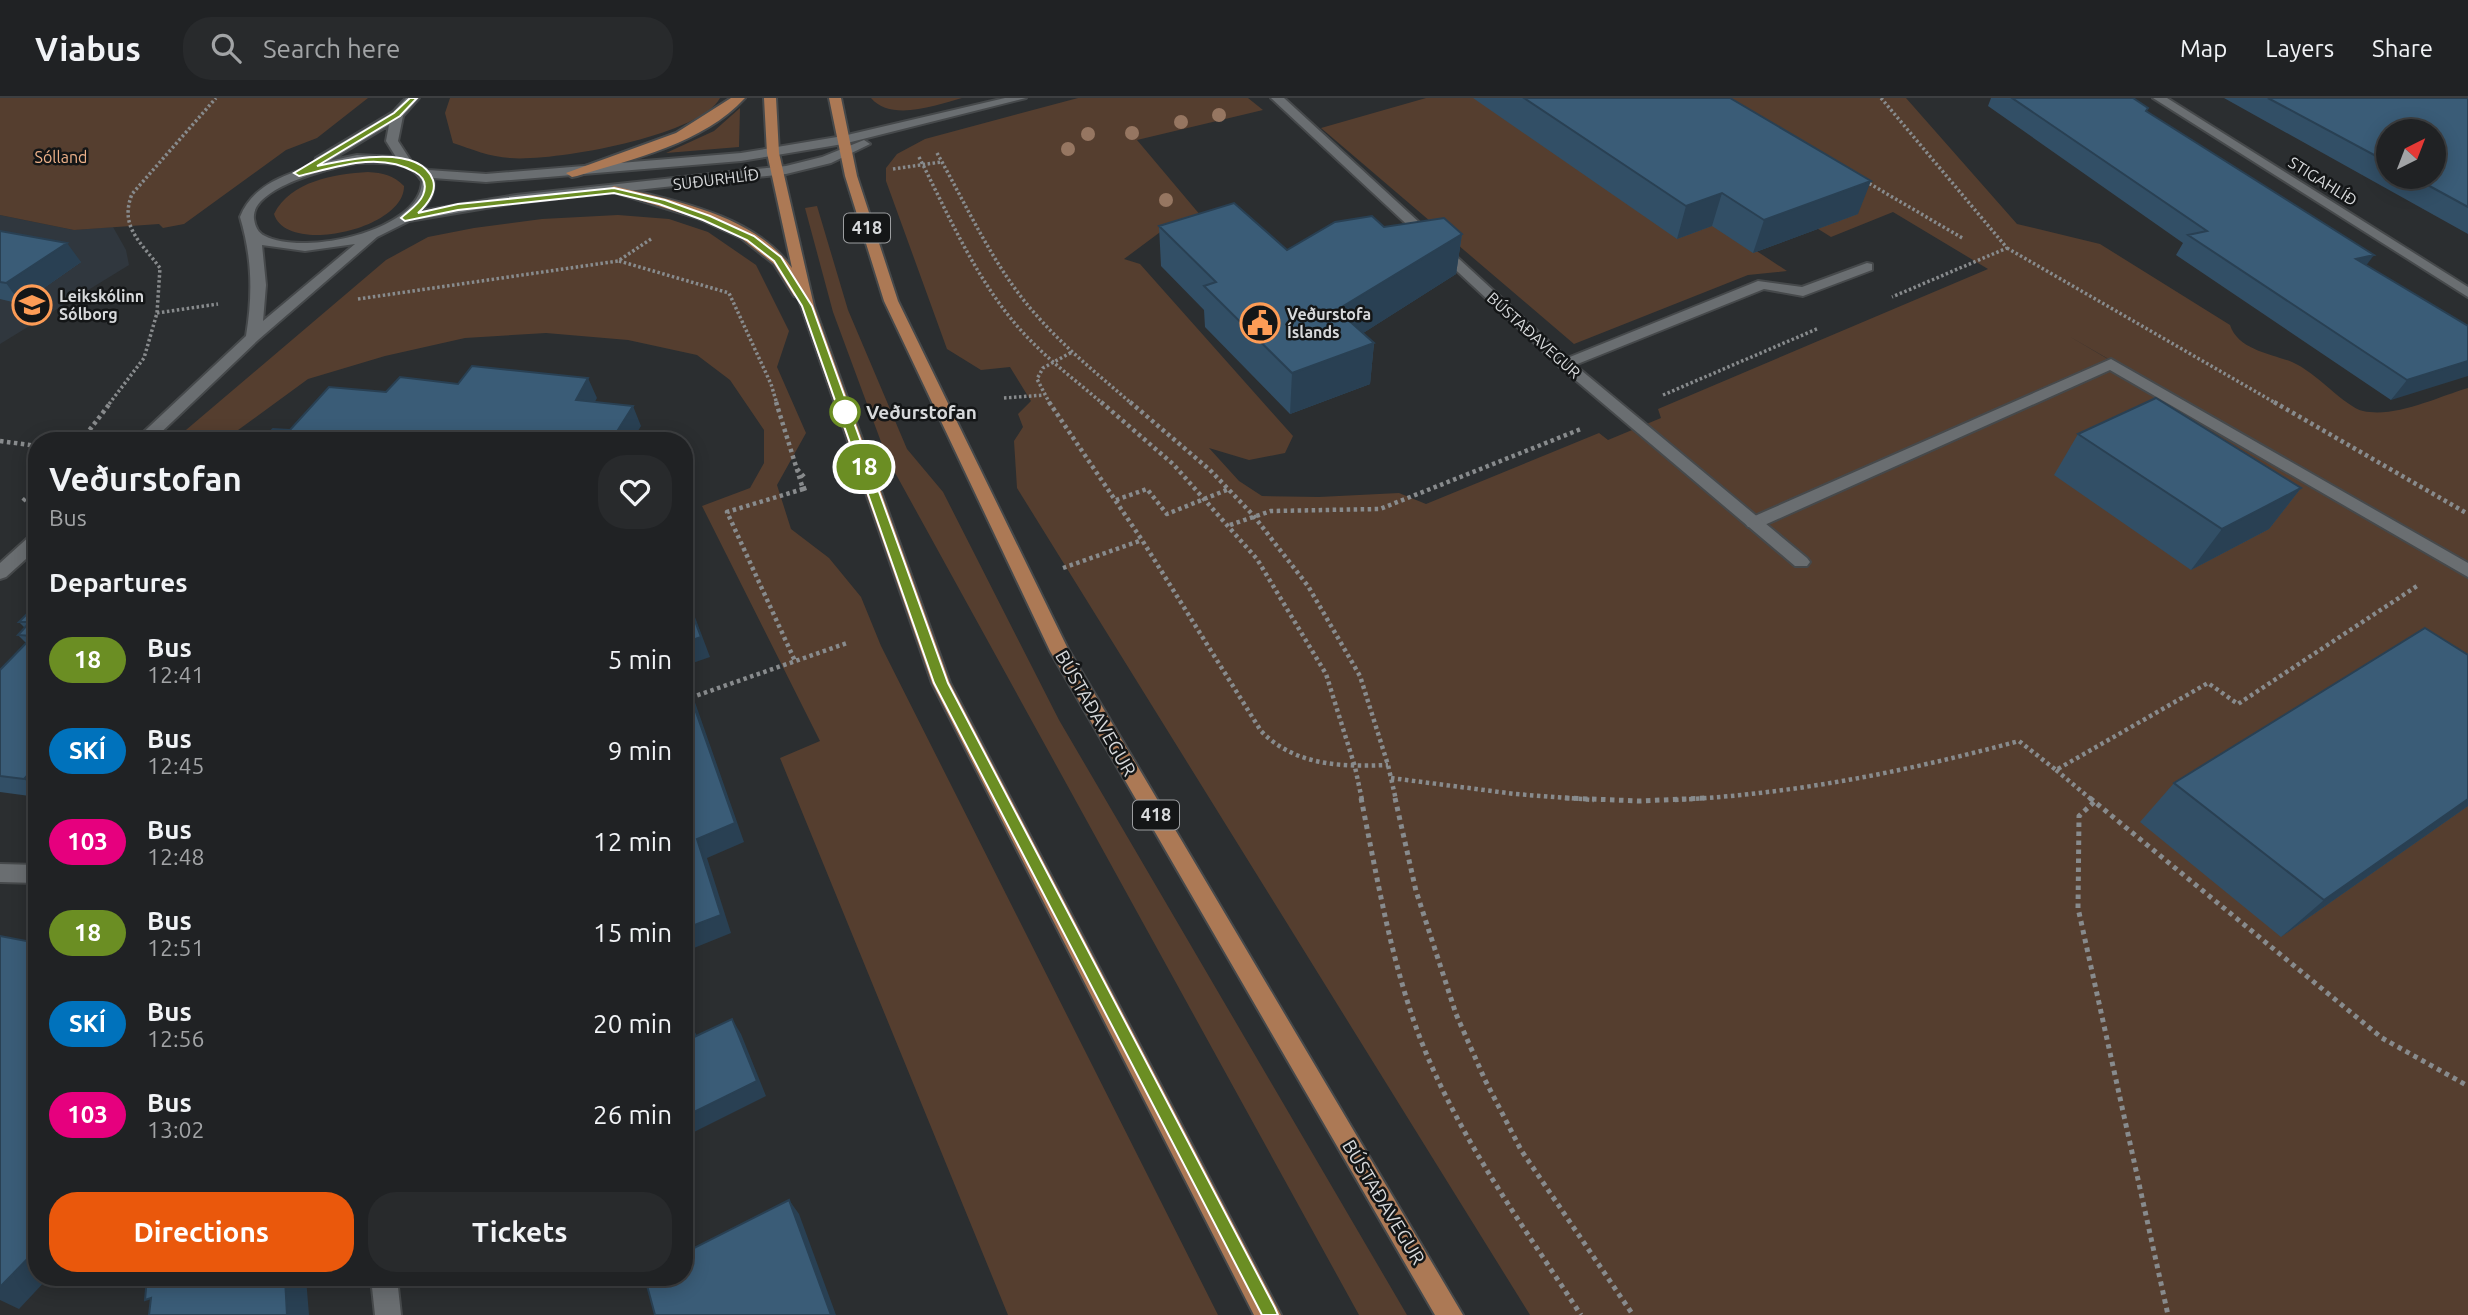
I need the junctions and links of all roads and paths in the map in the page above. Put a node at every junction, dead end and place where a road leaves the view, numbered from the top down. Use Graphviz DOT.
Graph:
graph roads {
  1 [pos="216,98"];
  2 [pos="413,98"];
  3 [pos="739,98"];
  4 [pos="770,98"];
  5 [pos="835,98"];
  6 [pos="1020,98"];
  7 [pos="1277,98"];
  8 [pos="2159,98"];
  9 [pos="397,114"];
  10 [pos="932,142"];
  11 [pos="915,146"];
  12 [pos="844,147"];
  13 [pos="773,153"];
  14 [pos="941,162"];
  15 [pos="407,163"];
  16 [pos="922,165"];
  17 [pos="777,171"];
  18 [pos="881,171"];
  19 [pos="299,173"];
  20 [pos="572,173"];
  21 [pos="425,174"];
  22 [pos="1860,178"];
  23 [pos="614,190"];
  24 [pos="405,218"];
  25 [pos="252,233"];
  26 [pos="378,233"];
  27 [pos="661,233"];
  28 [pos="1964,239"];
  29 [pos="2007,248"];
  30 [pos="618,261"];
  31 [pos="1867,267"];
  32 [pos="2468,293"];
  33 [pos="356,300"];
  34 [pos="219,303"];
  35 [pos="807,306"];
  36 [pos="157,313"];
  37 [pos="253,337"];
  38 [pos="1072,352"];
  39 [pos="1056,361"];
  40 [pos="1565,364"];
  41 [pos="1044,395"];
  42 [pos="1003,398"];
  43 [pos="88,432"];
  44 [pos="152,432"];
  45 [pos="0,441"];
  46 [pos="28,445"];
  47 [pos="796,468"];
  48 [pos="806,479"];
  49 [pos="809,488"];
  50 [pos="803,489"];
  51 [pos="1229,489"];
  52 [pos="1206,499"];
  53 [pos="1116,500"];
  54 [pos="2468,514"];
  55 [pos="1754,523"];
  56 [pos="1142,540"];
  57 [pos="28,547"];
  58 [pos="1801,562"];
  59 [pos="2453,562"];
  60 [pos="1062,568"];
  61 [pos="2468,571"];
  62 [pos="0,573"];
  63 [pos="847,643"];
  64 [pos="795,661"];
  65 [pos="693,697"];
  66 [pos="1388,765"];
  67 [pos="1355,766"];
  68 [pos="2056,770"];
  69 [pos="1391,778"];
  70 [pos="2094,802"];
  71 [pos="0,873"];
  72 [pos="28,873"];
  73 [pos="2468,1086"];
  74 [pos="385,1286"];
  75 [pos="388,1315"];
  76 [pos="1268,1315"];
  77 [pos="1450,1315"];
  78 [pos="1581,1315"];
  79 [pos="1633,1315"];
  80 [pos="2168,1315"];
  1 -- 36 [label="path"];
  2 -- 9 [label="street"];
  3 -- 20 [label="main road"];
  4 -- 13 [label="main road"];
  5 -- 12 [label="main road, BÚSTAÐAVEGUR / 418"];
  6 -- 12 [label="street"];
  7 -- 40 [label="street, BÚSTAÐAVEGUR"];
  8 -- 32 [label="street, STIGAHLÍÐ"];
  9 -- 15 [label="street"];
  9 -- 19 [label="street"];
  10 -- 14 [label="path"];
  11 -- 16 [label="path"];
  12 -- 13 [label="street"];
  12 -- 17 [label="street"];
  12 -- 77 [label="main road, BÚSTAÐAVEGUR / 418"];
  13 -- 17 [label="main road"];
  13 -- 20 [label="street, SUÐURHLÍÐ"];
  14 -- 16 [label="path"];
  14 -- 38 [label="path"];
  15 -- 19 [label="street"];
  15 -- 21 [label="street"];
  16 -- 18 [label="path"];
  16 -- 39 [label="path"];
  17 -- 23 [label="street, SUÐURHLÍÐ"];
  17 -- 35 [label="main road"];
  19 -- 25 [label="street"];
  20 -- 21 [label="street, SUÐURHLÍÐ"];
  21 -- 24 [label="street"];
  22 -- 28 [label="path"];
  23 -- 24 [label="street, SUÐURHLÍÐ"];
  23 -- 35 [label="main road"];
  24 -- 26 [label="street"];
  25 -- 26 [label="street"];
  25 -- 37 [label="street"];
  26 -- 37 [label="street"];
  27 -- 30 [label="path"];
  29 -- 54 [label="path"];
  30 -- 33 [label="path"];
  30 -- 47 [label="path"];
  31 -- 40 [label="street"];
  34 -- 36 [label="path"];
  35 -- 76 [label="main road"];
  36 -- 43 [label="path"];
  37 -- 44 [label="street"];
  38 -- 39 [label="path"];
  38 -- 51 [label="path"];
  39 -- 41 [label="path"];
  39 -- 52 [label="path"];
  40 -- 55 [label="street, BÚSTAÐAVEGUR"];
  41 -- 42 [label="path"];
  41 -- 53 [label="path"];
  45 -- 46 [label="path"];
  47 -- 48 [label="path"];
  47 -- 50 [label="path"];
  49 -- 50 [label="path"];
  50 -- 64 [label="path"];
  51 -- 52 [label="path"];
  51 -- 66 [label="path"];
  52 -- 53 [label="path"];
  52 -- 67 [label="path"];
  53 -- 56 [label="path"];
  55 -- 58 [label="street, BÚSTAÐAVEGUR"];
  55 -- 59 [label="street"];
  56 -- 60 [label="path"];
  56 -- 67 [label="path"];
  57 -- 62 [label="street"];
  59 -- 61 [label="street"];
  59 -- 68 [label="path"];
  63 -- 64 [label="path"];
  64 -- 65 [label="path"];
  66 -- 67 [label="path"];
  66 -- 69 [label="path"];
  67 -- 78 [label="path"];
  68 -- 69 [label="path"];
  68 -- 70 [label="path"];
  69 -- 79 [label="path"];
  70 -- 73 [label="path"];
  70 -- 80 [label="path"];
  71 -- 72 [label="street"];
  74 -- 75 [label="street"];
}
